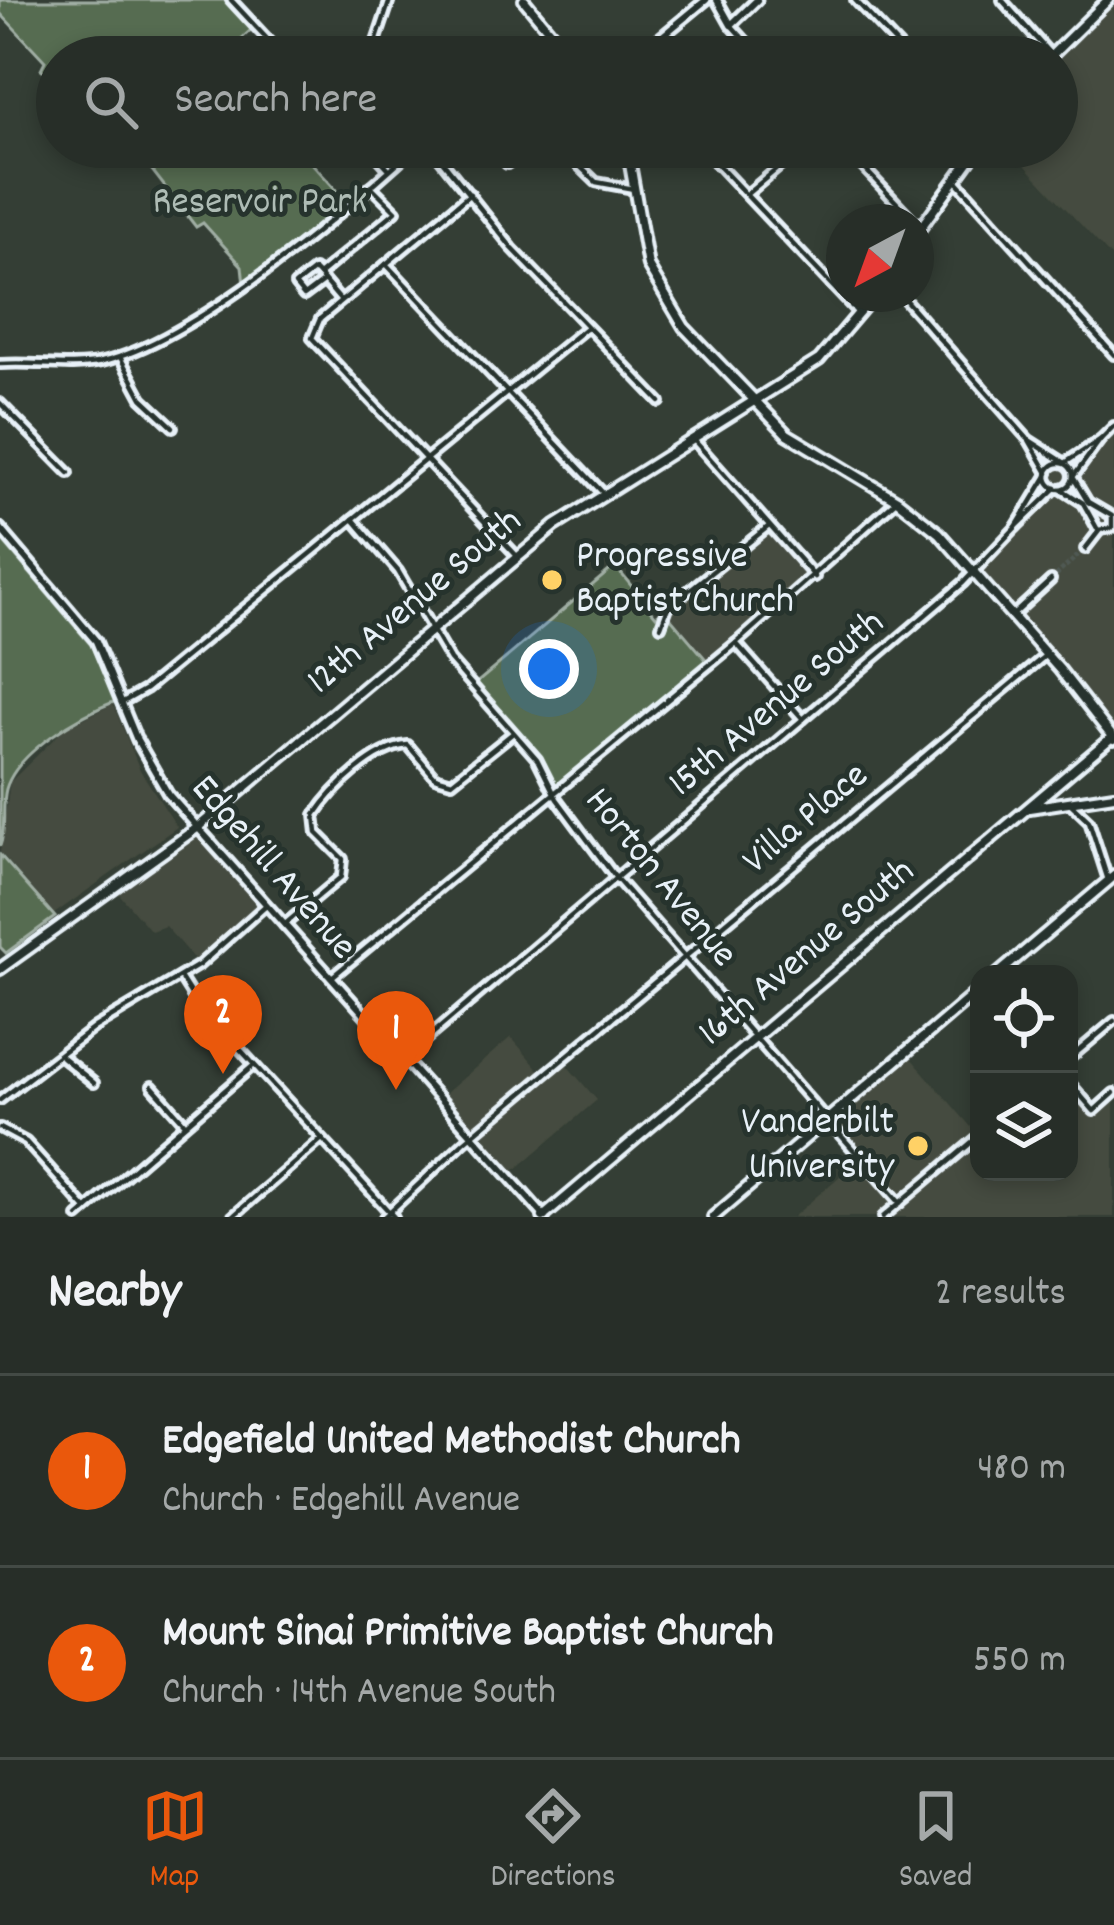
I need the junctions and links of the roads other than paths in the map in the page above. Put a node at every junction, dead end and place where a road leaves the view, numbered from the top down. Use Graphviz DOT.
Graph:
graph roads {
  1 [pos="231,0"];
  2 [pos="390,0"];
  3 [pos="524,0"];
  4 [pos="706,0"];
  5 [pos="717,0"];
  6 [pos="758,0"];
  7 [pos="855,0"];
  8 [pos="1002,0"];
  9 [pos="1108,0"];
  10 [pos="731,25"];
  11 [pos="551,33"];
  12 [pos="264,36"];
  13 [pos="378,36"];
  14 [pos="547,36"];
  15 [pos="554,36"];
  16 [pos="663,36"];
  17 [pos="741,36"];
  18 [pos="889,36"];
  19 [pos="1033,36"];
  20 [pos="1071,36"];
  21 [pos="448,168"];
  22 [pos="582,168"];
  23 [pos="630,168"];
  24 [pos="721,168"];
  25 [pos="777,168"];
  26 [pos="863,168"];
  27 [pos="964,168"];
  28 [pos="390,170"];
  29 [pos="956,179"];
  30 [pos="371,186"];
  31 [pos="634,189"];
  32 [pos="470,194"];
  33 [pos="746,194"];
  34 [pos="897,204"];
  35 [pos="934,206"];
  36 [pos="386,264"];
  37 [pos="341,301"];
  38 [pos="862,312"];
  39 [pos="916,312"];
  40 [pos="860,315"];
  41 [pos="587,327"];
  42 [pos="1114,355"];
  43 [pos="120,357"];
  44 [pos="0,364"];
  45 [pos="506,393"];
  46 [pos="660,402"];
  47 [pos="0,403"];
  48 [pos="754,403"];
  49 [pos="1114,426"];
  50 [pos="173,427"];
  51 [pos="693,439"];
  52 [pos="1101,439"];
  53 [pos="1029,440"];
  54 [pos="426,460"];
  55 [pos="1064,463"];
  56 [pos="69,473"];
  57 [pos="1047,475"];
  58 [pos="1073,477"];
  59 [pos="1059,488"];
  60 [pos="604,494"];
  61 [pos="897,500"];
  62 [pos="1111,515"];
  63 [pos="353,519"];
  64 [pos="769,526"];
  65 [pos="1016,527"];
  66 [pos="0,528"];
  67 [pos="1097,528"];
  68 [pos="1085,549"];
  69 [pos="516,555"];
  70 [pos="975,572"];
  71 [pos="815,577"];
  72 [pos="1051,580"];
  73 [pos="1013,615"];
  74 [pos="661,626"];
  75 [pos="431,629"];
  76 [pos="736,643"];
  77 [pos="1047,654"];
  78 [pos="123,702"];
  79 [pos="802,719"];
  80 [pos="514,733"];
  81 [pos="1113,738"];
  82 [pos="555,792"];
  83 [pos="1114,795"];
  84 [pos="1066,801"];
  85 [pos="1028,808"];
  86 [pos="197,828"];
  87 [pos="615,877"];
  88 [pos="1111,878"];
  89 [pos="266,905"];
  90 [pos="284,925"];
  91 [pos="685,957"];
  92 [pos="1009,965"];
  93 [pos="0,969"];
  94 [pos="180,977"];
  95 [pos="331,977"];
  96 [pos="970,998"];
  97 [pos="1114,1021"];
  98 [pos="756,1036"];
  99 [pos="1078,1051"];
  100 [pos="60,1055"];
  101 [pos="404,1058"];
  102 [pos="254,1065"];
  103 [pos="94,1083"];
  104 [pos="152,1086"];
  105 [pos="1078,1092"];
  106 [pos="1114,1093"];
  107 [pos="0,1100"];
  108 [pos="827,1119"];
  109 [pos="186,1124"];
  110 [pos="0,1128"];
  111 [pos="472,1136"];
  112 [pos="322,1139"];
  113 [pos="970,1144"];
  114 [pos="900,1203"];
  115 [pos="86,1210"];
  116 [pos="389,1215"];
  117 [pos="78,1217"];
  118 [pos="232,1217"];
  119 [pos="544,1217"];
  120 [pos="713,1217"];
  121 [pos="883,1217"];
  1 -- 12 [label="street"];
  2 -- 13 [label="street"];
  3 -- 11 [label="main road"];
  4 -- 16 [label="street"];
  5 -- 10 [label="street"];
  6 -- 10 [label="street"];
  7 -- 18 [label="street"];
  8 -- 19 [label="street"];
  9 -- 20 [label="main road"];
  10 -- 17 [label="street"];
  11 -- 14 [label="street"];
  11 -- 15 [label="main road"];
  21 -- 32 [label="street"];
  22 -- 31 [label="street"];
  23 -- 31 [label="main road"];
  24 -- 33 [label="street"];
  25 -- 33 [label="street"];
  26 -- 34 [label="street"];
  27 -- 29 [label="main road"];
  28 -- 30 [label="street"];
  29 -- 35 [label="main road"];
  29 -- 42 [label="street"];
  30 -- 37 [label="street"];
  30 -- 43 [label="street"];
  31 -- 48 [label="main road"];
  32 -- 36 [label="street"];
  32 -- 41 [label="street"];
  33 -- 40 [label="street"];
  36 -- 37 [label="street"];
  36 -- 45 [label="street"];
  37 -- 54 [label="street"];
  38 -- 40 [label="main road, 12th Avenue South"];
  39 -- 53 [label="street"];
  40 -- 48 [label="main road, 12th Avenue South"];
  41 -- 45 [label="street"];
  41 -- 46 [label="street"];
  43 -- 44 [label="street"];
  43 -- 50 [label="street"];
  45 -- 54 [label="street"];
  45 -- 60 [label="street"];
  47 -- 56 [label="street"];
  48 -- 51 [label="main road, 12th Avenue South"];
  48 -- 61 [label="main road"];
  49 -- 52 [label="street"];
  51 -- 60 [label="main road, 12th Avenue South"];
  51 -- 64 [label="street"];
  52 -- 55 [label="street"];
  52 -- 58 [label="street"];
  53 -- 55 [label="street"];
  53 -- 57 [label="street"];
  54 -- 63 [label="street"];
  54 -- 69 [label="street"];
  55 -- 57 [label="street"];
  55 -- 58 [label="street"];
  57 -- 59 [label="street"];
  57 -- 65 [label="street, 15th Avenue South"];
  58 -- 59 [label="street, 15th Avenue South"];
  58 -- 62 [label="street"];
  59 -- 65 [label="street, 15th Avenue South"];
  59 -- 67 [label="street"];
  60 -- 69 [label="main road, 12th Avenue South"];
  61 -- 70 [label="main road"];
  61 -- 71 [label="street"];
  62 -- 67 [label="street"];
  62 -- 67 [label="street"];
  63 -- 75 [label="street, Horton Avenue"];
  63 -- 78 [label="street"];
  64 -- 71 [label="street"];
  64 -- 74 [label="street"];
  65 -- 70 [label="street, 15th Avenue South"];
  66 -- 78 [label="street, Edgehill Avenue"];
  67 -- 68 [label="street"];
  69 -- 75 [label="main road, 12th Avenue South"];
  70 -- 73 [label="main road"];
  70 -- 79 [label="street, 15th Avenue South"];
  71 -- 76 [label="street"];
  72 -- 73 [label="street"];
  73 -- 77 [label="main road"];
  75 -- 80 [label="street, Horton Avenue"];
  75 -- 86 [label="main road, 12th Avenue South"];
  76 -- 79 [label="street"];
  76 -- 82 [label="street"];
  77 -- 81 [label="main road"];
  77 -- 91 [label="street, Villa Place"];
  78 -- 86 [label="street, Edgehill Avenue"];
  79 -- 87 [label="street, 15th Avenue South"];
  80 -- 82 [label="street, Horton Avenue"];
  80 -- 90 [label="street"];
  81 -- 85 [label="main road, 16th Avenue South"];
  82 -- 87 [label="street, Horton Avenue"];
  82 -- 95 [label="street"];
  83 -- 84 [label="main road"];
  84 -- 85 [label="main road"];
  84 -- 88 [label="street"];
  85 -- 98 [label="main road, 16th Avenue South"];
  86 -- 89 [label="street, Edgehill Avenue"];
  86 -- 93 [label="main road, 12th Avenue South"];
  87 -- 91 [label="street, Horton Avenue"];
  87 -- 101 [label="street, 15th Avenue South"];
  88 -- 92 [label="main road"];
  89 -- 90 [label="street, Edgehill Avenue"];
  89 -- 94 [label="street"];
  90 -- 95 [label="street, Edgehill Avenue"];
  91 -- 98 [label="street, Horton Avenue"];
  91 -- 111 [label="street, Villa Place"];
  94 -- 100 [label="street"];
  94 -- 102 [label="street"];
  95 -- 101 [label="street, Edgehill Avenue"];
  96 -- 108 [label="main road"];
  97 -- 99 [label="street"];
  98 -- 108 [label="street, Horton Avenue"];
  98 -- 119 [label="main road, 16th Avenue South"];
  100 -- 103 [label="street"];
  100 -- 107 [label="street"];
  101 -- 111 [label="street, Edgehill Avenue"];
  102 -- 109 [label="street"];
  102 -- 112 [label="street"];
  104 -- 109 [label="street"];
  105 -- 106 [label="street"];
  108 -- 114 [label="street, Horton Avenue"];
  108 -- 120 [label="main road"];
  109 -- 115 [label="street"];
  110 -- 115 [label="street"];
  111 -- 116 [label="street, Villa Place"];
  111 -- 119 [label="street, Edgehill Avenue"];
  112 -- 116 [label="street"];
  112 -- 118 [label="street"];
  113 -- 114 [label="street"];
  114 -- 121 [label="street"];
  115 -- 117 [label="street"];
}
